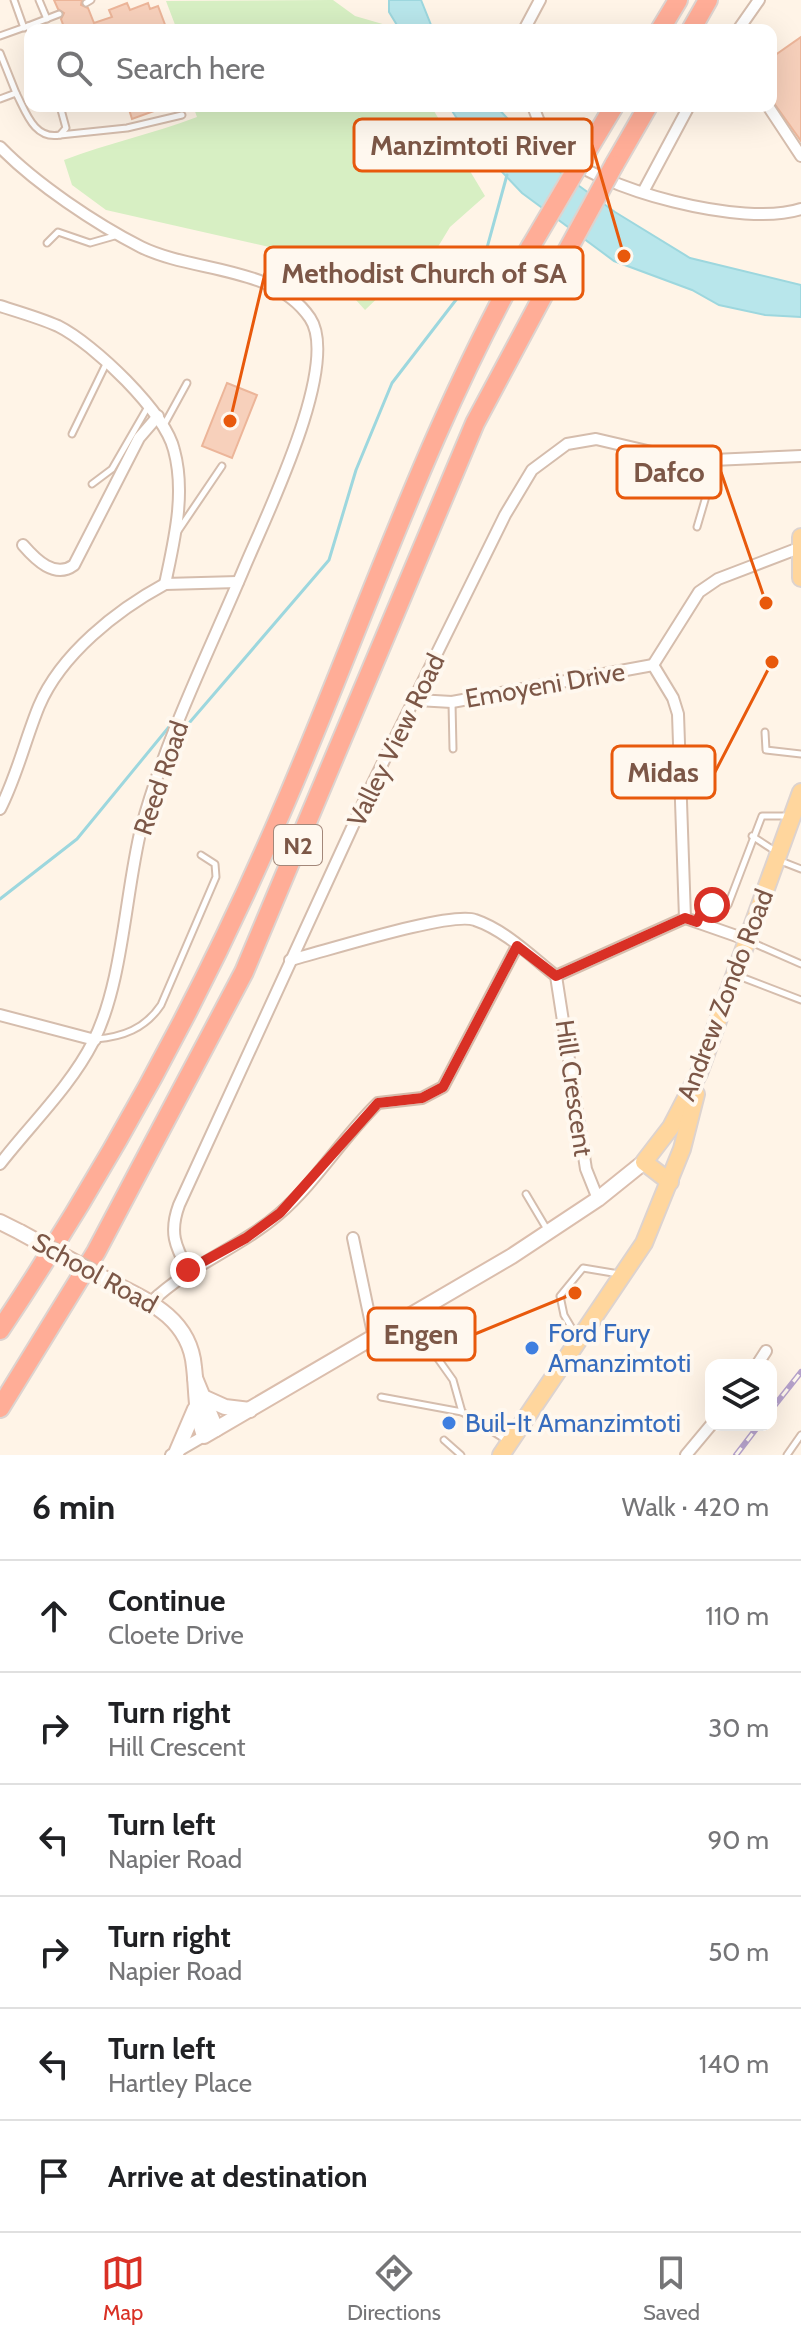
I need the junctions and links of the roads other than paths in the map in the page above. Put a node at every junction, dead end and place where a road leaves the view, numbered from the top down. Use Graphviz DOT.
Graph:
graph roads {
  1 [pos="14,0"];
  2 [pos="39,0"];
  3 [pos="540,0"];
  4 [pos="678,0"];
  5 [pos="708,0"];
  6 [pos="759,0"];
  7 [pos="59,14"];
  8 [pos="47,19"];
  9 [pos="25,24"];
  10 [pos="36,24"];
  11 [pos="527,24"];
  12 [pos="664,24"];
  13 [pos="694,24"];
  14 [pos="742,24"];
  15 [pos="24,29"];
  16 [pos="0,36"];
  17 [pos="0,53"];
  18 [pos="16,93"];
  19 [pos="0,99"];
  20 [pos="24,107"];
  21 [pos="27,112"];
  22 [pos="62,112"];
  23 [pos="535,112"];
  24 [pos="610,112"];
  25 [pos="645,112"];
  26 [pos="686,112"];
  27 [pos="772,112"];
  28 [pos="182,115"];
  29 [pos="60,135"];
  30 [pos="0,147"];
  31 [pos="801,156"];
  32 [pos="643,192"];
  33 [pos="801,209"];
  34 [pos="120,234"];
  35 [pos="47,243"];
  36 [pos="0,306"];
  37 [pos="106,364"];
  38 [pos="187,383"];
  39 [pos="149,405"];
  40 [pos="161,420"];
  41 [pos="72,434"];
  42 [pos="801,456"];
  43 [pos="717,459"];
  44 [pos="222,466"];
  45 [pos="92,484"];
  46 [pos="697,527"];
  47 [pos="175,535"];
  48 [pos="800,542"];
  49 [pos="23,545"];
  50 [pos="801,578"];
  51 [pos="238,582"];
  52 [pos="165,584"];
  53 [pos="653,665"];
  54 [pos="417,700"];
  55 [pos="452,702"];
  56 [pos="765,732"];
  57 [pos="453,749"];
  58 [pos="801,754"];
  59 [pos="801,792"];
  60 [pos="0,809"];
  61 [pos="793,817"];
  62 [pos="752,836"];
  63 [pos="201,855"];
  64 [pos="778,857"];
  65 [pos="801,869"];
  66 [pos="685,918"];
  67 [pos="697,922"];
  68 [pos="748,940"];
  69 [pos="517,946"];
  70 [pos="290,960"];
  71 [pos="801,964"];
  72 [pos="735,975"];
  73 [pos="556,976"];
  74 [pos="801,1000"];
  75 [pos="0,1015"];
  76 [pos="95,1040"];
  77 [pos="699,1073"];
  78 [pos="644,1162"];
  79 [pos="0,1164"];
  80 [pos="670,1182"];
  81 [pos="526,1194"];
  82 [pos="598,1199"];
  83 [pos="0,1222"];
  84 [pos="548,1232"];
  85 [pos="353,1238"];
  86 [pos="188,1270"];
  87 [pos="624,1276"];
  88 [pos="151,1302"];
  89 [pos="408,1317"];
  90 [pos="0,1330"];
  91 [pos="374,1338"];
  92 [pos="580,1341"];
  93 [pos="766,1351"];
  94 [pos="761,1359"];
  95 [pos="381,1397"];
  96 [pos="200,1404"];
  97 [pos="0,1408"];
  98 [pos="250,1410"];
  99 [pos="462,1412"];
  100 [pos="706,1431"];
  101 [pos="210,1432"];
  102 [pos="801,1435"];
  103 [pos="444,1440"];
  104 [pos="506,1449"];
  105 [pos="174,1453"];
  106 [pos="461,1455"];
  107 [pos="686,1455"];
  108 [pos="787,1455"];
  1 -- 9 [label="lane"];
  2 -- 8 [label="lane"];
  3 -- 11 [label="street"];
  4 -- 12 [label="highway"];
  5 -- 13 [label="highway"];
  6 -- 14 [label="street"];
  7 -- 8 [label="lane"];
  8 -- 10 [label="lane"];
  15 -- 16 [label="lane"];
  17 -- 18 [label="lane"];
  18 -- 19 [label="lane"];
  18 -- 20 [label="lane"];
  21 -- 29 [label="lane"];
  22 -- 29 [label="lane"];
  23 -- 32 [label="street"];
  24 -- 90 [label="highway, N2, bridge"];
  25 -- 97 [label="highway, N2, bridge"];
  26 -- 32 [label="street"];
  27 -- 31 [label="street"];
  28 -- 29 [label="lane"];
  30 -- 34 [label="street, Reed Road"];
  32 -- 33 [label="street"];
  34 -- 35 [label="lane"];
  34 -- 51 [label="street, Reed Road"];
  36 -- 37 [label="street"];
  37 -- 39 [label="street"];
  37 -- 41 [label="lane"];
  38 -- 40 [label="lane"];
  39 -- 40 [label="street"];
  39 -- 45 [label="lane"];
  40 -- 47 [label="street"];
  40 -- 49 [label="street"];
  42 -- 43 [label="street, Valley View Road"];
  43 -- 46 [label="lane"];
  43 -- 54 [label="street, Valley View Road"];
  44 -- 47 [label="lane"];
  47 -- 52 [label="street"];
  48 -- 50 [label="main road"];
  48 -- 53 [label="street"];
  51 -- 52 [label="street"];
  51 -- 76 [label="street, Reed Road"];
  52 -- 60 [label="street"];
  53 -- 55 [label="street, Emoyeni Drive"];
  53 -- 66 [label="street, Emoyeni Drive"];
  54 -- 55 [label="street, Emoyeni Drive"];
  54 -- 70 [label="street, Valley View Road"];
  55 -- 57 [label="lane"];
  56 -- 58 [label="lane"];
  59 -- 61 [label="main road, Andrew Zondo Road"];
  61 -- 62 [label="lane"];
  61 -- 64 [label="main road, Andrew Zondo Road"];
  62 -- 64 [label="lane"];
  62 -- 67 [label="lane"];
  63 -- 76 [label="lane"];
  64 -- 65 [label="lane"];
  64 -- 68 [label="main road, Andrew Zondo Road"];
  66 -- 67 [label="street"];
  66 -- 73 [label="street"];
  67 -- 68 [label="street"];
  68 -- 71 [label="lane"];
  68 -- 72 [label="main road, Andrew Zondo Road"];
  69 -- 70 [label="street"];
  69 -- 73 [label="street"];
  69 -- 86 [label="street"];
  70 -- 86 [label="street, Valley View Road"];
  72 -- 74 [label="lane"];
  72 -- 77 [label="main road, Andrew Zondo Road"];
  73 -- 82 [label="street, Hill Crescent"];
  75 -- 76 [label="street"];
  76 -- 79 [label="street, Reed Road"];
  77 -- 78 [label="main road, Andrew Zondo Road"];
  77 -- 80 [label="main road"];
  78 -- 80 [label="main road"];
  78 -- 82 [label="street, Andrew Zondo Road"];
  80 -- 87 [label="main road"];
  81 -- 84 [label="lane"];
  82 -- 84 [label="street, Andrew Zondo Road"];
  83 -- 88 [label="street, School Road, bridge"];
  84 -- 89 [label="street, Andrew Zondo Road"];
  85 -- 91 [label="street"];
  86 -- 88 [label="street"];
  87 -- 92 [label="main road"];
  87 -- 92 [label="lane"];
  88 -- 96 [label="street, School Road"];
  89 -- 91 [label="street, Andrew Zondo Road"];
  89 -- 99 [label="lane"];
  91 -- 98 [label="street, Andrew Zondo Road"];
  92 -- 104 [label="main road"];
  93 -- 94 [label="street"];
  95 -- 99 [label="lane"];
  96 -- 98 [label="street"];
  96 -- 101 [label="street, School Road"];
  96 -- 105 [label="street"];
  98 -- 101 [label="street, Andrew Zondo Road"];
  99 -- 104 [label="lane"];
  100 -- 107 [label="street"];
  101 -- 105 [label="street, Andrew Zondo Road"];
  102 -- 108 [label="lane"];
  103 -- 106 [label="lane"];
}
